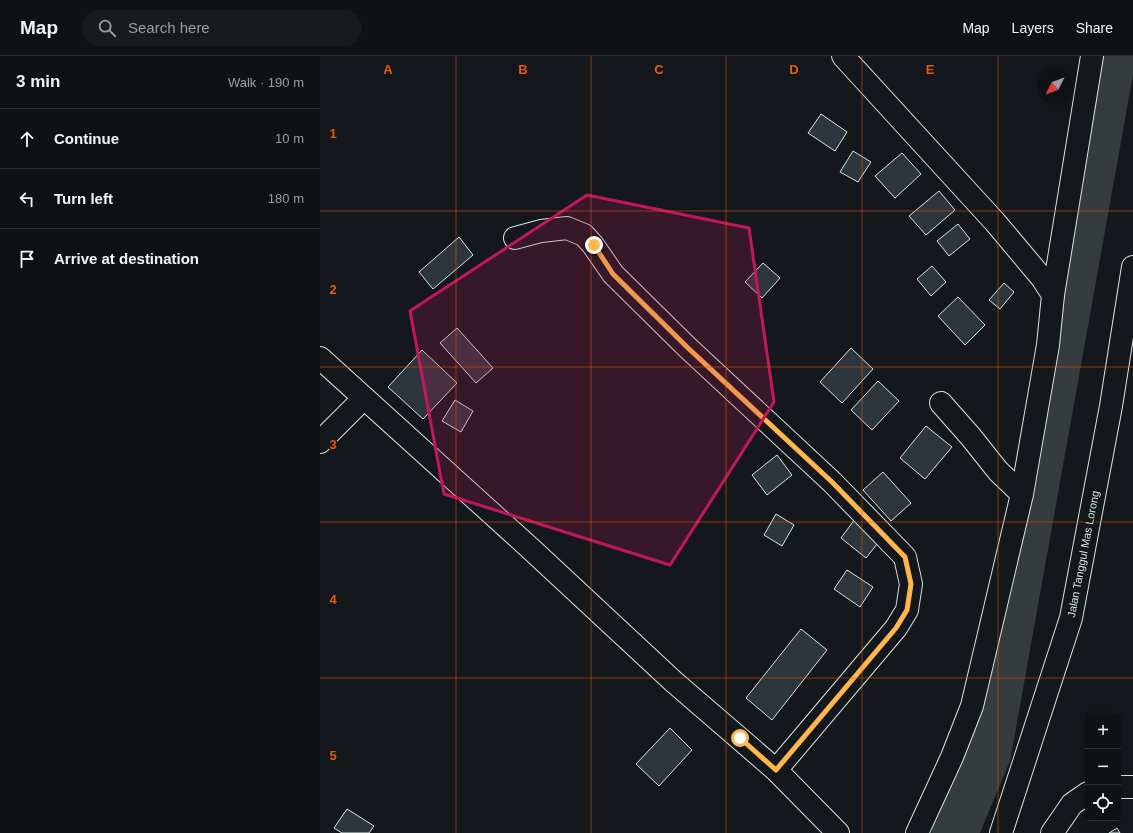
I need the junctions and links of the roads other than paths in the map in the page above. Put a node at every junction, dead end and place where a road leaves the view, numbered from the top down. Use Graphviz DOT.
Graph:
graph roads {
  1 [pos="843,56"];
  2 [pos="1092,56"];
  3 [pos="515,238"];
  4 [pos="1133,267"];
  5 [pos="1053,295"];
  6 [pos="320,358"];
  7 [pos="364,398"];
  8 [pos="941,403"];
  9 [pos="320,442"];
  10 [pos="1022,494"];
  11 [pos="776,770"];
  12 [pos="1121,787"];
  13 [pos="1133,787"];
  14 [pos="1085,794"];
  15 [pos="838,833"];
  16 [pos="917,833"];
  17 [pos="1001,833"];
  18 [pos="1052,833"];
  1 -- 5 [label="street"];
  2 -- 5 [label="street"];
  3 -- 11 [label="street"];
  4 -- 17 [label="street, Jalan Tanggul Mas Lorong"];
  5 -- 10 [label="street"];
  6 -- 7 [label="street"];
  7 -- 9 [label="street"];
  7 -- 11 [label="street"];
  8 -- 10 [label="street"];
  10 -- 16 [label="street"];
  11 -- 15 [label="street"];
  12 -- 13 [label="street"];
  14 -- 18 [label="street"];
}
